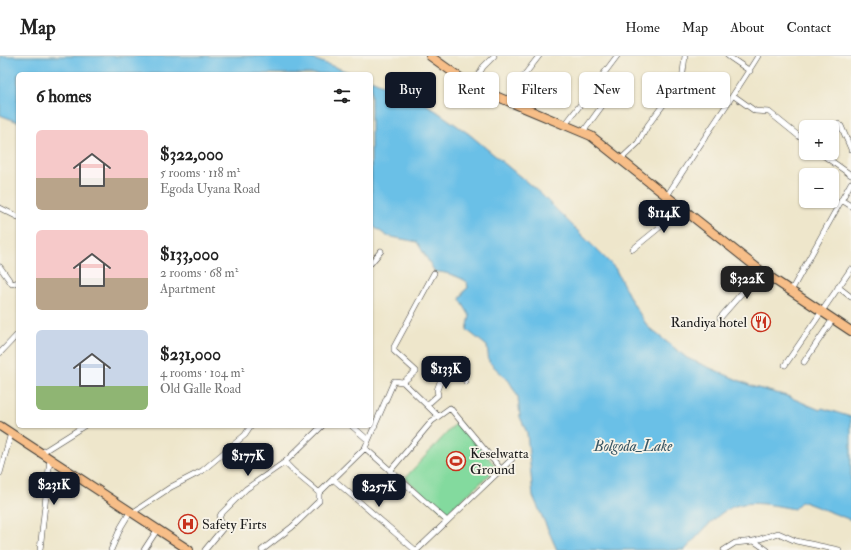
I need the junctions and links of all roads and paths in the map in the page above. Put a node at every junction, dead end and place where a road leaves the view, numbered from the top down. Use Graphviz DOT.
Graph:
graph roads {
  1 [pos="430,56"];
  2 [pos="494,56"];
  3 [pos="540,56"];
  4 [pos="617,56"];
  5 [pos="685,56"];
  6 [pos="728,56"];
  7 [pos="758,56"];
  8 [pos="750,70"];
  9 [pos="452,72"];
  10 [pos="480,72"];
  11 [pos="734,96"];
  12 [pos="499,99"];
  13 [pos="506,102"];
  14 [pos="600,108"];
  15 [pos="565,125"];
  16 [pos="839,125"];
  17 [pos="583,132"];
  18 [pos="799,136"];
  19 [pos="851,149"];
  20 [pos="621,159"];
  21 [pos="830,160"];
  22 [pos="851,175"];
  23 [pos="851,183"];
  24 [pos="667,196"];
  25 [pos="842,200"];
  26 [pos="678,204"];
  27 [pos="851,206"];
  28 [pos="0,208"];
  29 [pos="16,216"];
  30 [pos="633,249"];
  31 [pos="381,251"];
  32 [pos="373,261"];
  33 [pos="0,267"];
  34 [pos="851,269"];
  35 [pos="761,271"];
  36 [pos="434,273"];
  37 [pos="16,283"];
  38 [pos="838,288"];
  39 [pos="791,291"];
  40 [pos="851,297"];
  41 [pos="821,311"];
  42 [pos="720,318"];
  43 [pos="833,319"];
  44 [pos="851,331"];
  45 [pos="16,336"];
  46 [pos="0,353"];
  47 [pos="804,362"];
  48 [pos="785,365"];
  49 [pos="403,382"];
  50 [pos="466,382"];
  51 [pos="427,406"];
  52 [pos="438,416"];
  53 [pos="0,426"];
  54 [pos="81,428"];
  55 [pos="250,428"];
  56 [pos="320,428"];
  57 [pos="354,428"];
  58 [pos="11,433"];
  59 [pos="368,440"];
  60 [pos="365,448"];
  61 [pos="41,452"];
  62 [pos="50,459"];
  63 [pos="512,459"];
  64 [pos="285,462"];
  65 [pos="500,468"];
  66 [pos="390,471"];
  67 [pos="0,473"];
  68 [pos="333,479"];
  69 [pos="319,493"];
  70 [pos="131,512"];
  71 [pos="447,521"];
  72 [pos="157,530"];
  73 [pos="754,541"];
  74 [pos="40,550"];
  75 [pos="112,550"];
  76 [pos="144,550"];
  77 [pos="189,550"];
  78 [pos="205,550"];
  79 [pos="262,550"];
  80 [pos="416,550"];
  81 [pos="724,550"];
  82 [pos="766,550"];
  83 [pos="839,550"];
  1 -- 9 [label="main road"];
  2 -- 10 [label="street"];
  3 -- 13 [label="street"];
  4 -- 15 [label="street"];
  5 -- 20 [label="street"];
  6 -- 8 [label="street"];
  7 -- 8 [label="street"];
  8 -- 11 [label="street"];
  11 -- 18 [label="street"];
  11 -- 24 [label="street"];
  12 -- 13 [label="main road"];
  13 -- 15 [label="main road"];
  14 -- 17 [label="street"];
  15 -- 17 [label="main road"];
  16 -- 19 [label="street"];
  17 -- 20 [label="main road"];
  20 -- 24 [label="main road"];
  21 -- 22 [label="street"];
  23 -- 25 [label="street"];
  24 -- 26 [label="main road"];
  25 -- 27 [label="street"];
  25 -- 39 [label="street"];
  26 -- 30 [label="street"];
  26 -- 35 [label="main road"];
  28 -- 29 [label="street"];
  31 -- 32 [label="street"];
  33 -- 37 [label="street"];
  34 -- 38 [label="street"];
  35 -- 39 [label="main road"];
  35 -- 42 [label="street"];
  36 -- 49 [label="street"];
  38 -- 40 [label="street"];
  38 -- 41 [label="street"];
  39 -- 41 [label="main road"];
  41 -- 43 [label="main road"];
  41 -- 48 [label="street"];
  43 -- 44 [label="main road"];
  43 -- 47 [label="street"];
  45 -- 46 [label="street"];
  49 -- 51 [label="street"];
  49 -- 59 [label="street"];
  50 -- 51 [label="street"];
  51 -- 52 [label="street"];
  52 -- 65 [label="street"];
  52 -- 66 [label="street"];
  53 -- 58 [label="main road"];
  54 -- 61 [label="street"];
  55 -- 70 [label="street"];
  56 -- 64 [label="street"];
  57 -- 59 [label="street"];
  58 -- 61 [label="main road"];
  58 -- 67 [label="street"];
  59 -- 60 [label="street"];
  60 -- 66 [label="street"];
  60 -- 68 [label="street"];
  61 -- 62 [label="main road"];
  62 -- 70 [label="main road"];
  62 -- 74 [label="street"];
  63 -- 65 [label="street"];
  64 -- 69 [label="street"];
  64 -- 78 [label="street"];
  65 -- 71 [label="street"];
  66 -- 71 [label="street"];
  68 -- 69 [label="street"];
  68 -- 80 [label="street"];
  69 -- 79 [label="street"];
  70 -- 72 [label="main road"];
  70 -- 75 [label="street"];
  71 -- 80 [label="street"];
  72 -- 76 [label="street"];
  72 -- 77 [label="main road"];
  73 -- 81 [label="street"];
  73 -- 82 [label="street"];
  73 -- 83 [label="street"];
}
